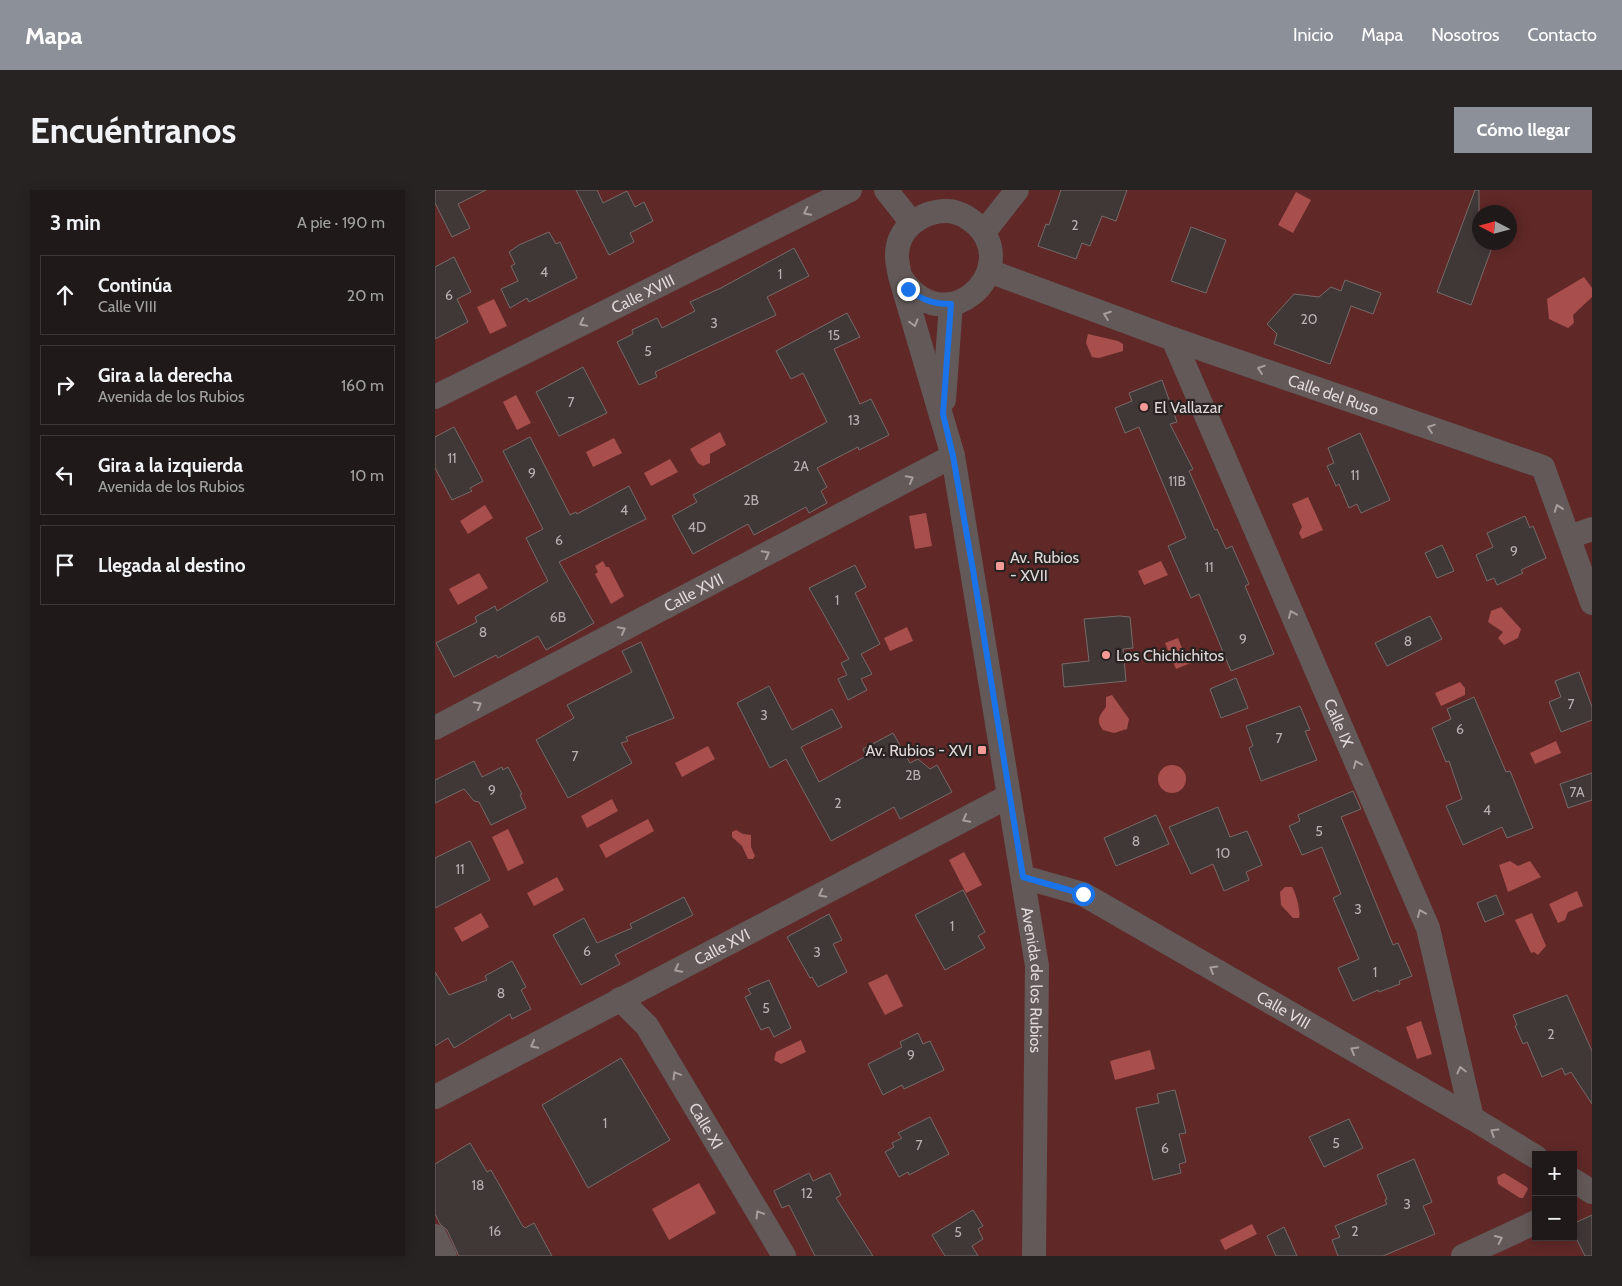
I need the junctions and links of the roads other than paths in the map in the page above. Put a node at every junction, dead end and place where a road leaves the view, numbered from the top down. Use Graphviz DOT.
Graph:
graph roads {
  1 [pos="850,190"];
  2 [pos="887,190"];
  3 [pos="1017,190"];
  4 [pos="912,223"];
  5 [pos="984,232"];
  6 [pos="989,271"];
  7 [pos="900,276"];
  8 [pos="951,304"];
  9 [pos="1173,338"];
  10 [pos="435,397"];
  11 [pos="943,414"];
  12 [pos="953,456"];
  13 [pos="1592,529"];
  14 [pos="1569,537"];
  15 [pos="1592,603"];
  16 [pos="435,728"];
  17 [pos="1009,796"];
  18 [pos="1023,877"];
  19 [pos="620,999"];
  20 [pos="435,1097"];
  21 [pos="1471,1118"];
  22 [pos="1532,1155"];
  23 [pos="1577,1183"];
  24 [pos="1592,1192"];
  25 [pos="1532,1224"];
  26 [pos="435,1236"];
  27 [pos="445,1256"];
  28 [pos="784,1256"];
  29 [pos="1034,1256"];
  30 [pos="1463,1256"];
  1 -- 10 [label="street, Calle XVIII, one-way"];
  2 -- 4 [label="street"];
  3 -- 5 [label="street"];
  4 -- 5 [label="street"];
  4 -- 7 [label="street, Avenida de los Rubios"];
  5 -- 6 [label="street"];
  6 -- 8 [label="street"];
  9 -- 6 [label="street, Calle del Ruso, one-way"];
  7 -- 8 [label="street"];
  7 -- 11 [label="street, Avenida de los Rubios, one-way"];
  8 -- 11 [label="street, Avenida de los Rubios"];
  14 -- 9 [label="street, Calle del Ruso, one-way"];
  21 -- 9 [label="street, Calle IX, one-way"];
  11 -- 12 [label="street, Avenida de los Rubios"];
  16 -- 12 [label="street, Calle XVII, one-way"];
  12 -- 17 [label="street, Avenida de los Rubios"];
  13 -- 14 [label="street"];
  14 -- 15 [label="street, Calle del Ruso"];
  17 -- 18 [label="street, Avenida de los Rubios"];
  17 -- 19 [label="street, Calle XVI, one-way"];
  21 -- 18 [label="street, Calle VIII, one-way"];
  18 -- 29 [label="street, Avenida de los Rubios"];
  19 -- 20 [label="street, Calle XVI, one-way"];
  28 -- 19 [label="street, Calle XI, one-way"];
  22 -- 21 [label="street, Calle VIII, one-way"];
  23 -- 24 [label="street"];
  30 -- 25 [label="street, one-way"];
  26 -- 27 [label="street"];
}
